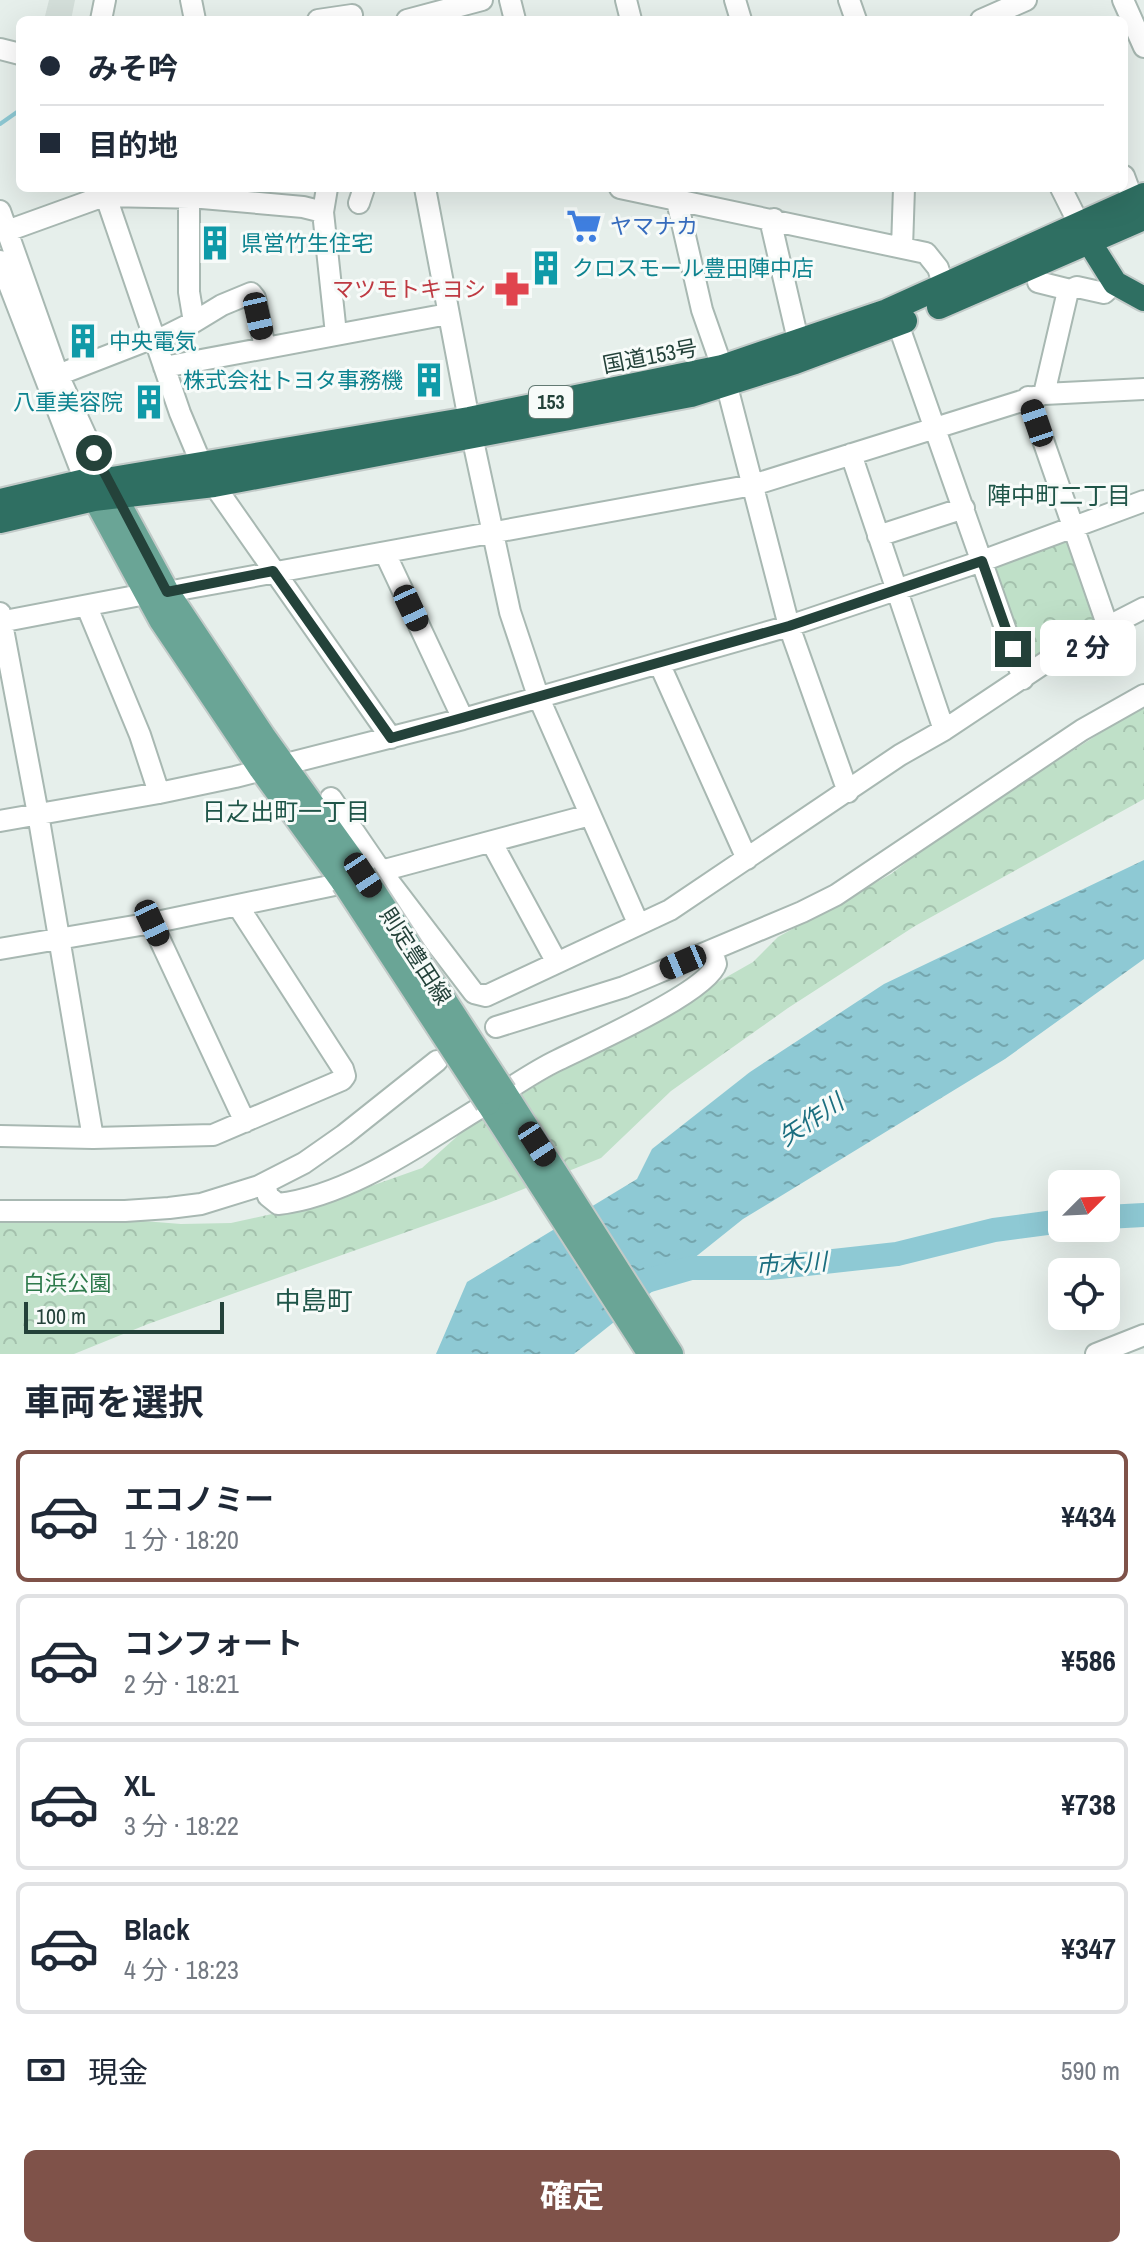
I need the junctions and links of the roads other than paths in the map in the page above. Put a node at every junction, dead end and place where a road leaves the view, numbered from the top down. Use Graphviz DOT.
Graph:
graph roads {
  1 [pos="482,0"];
  2 [pos="1026,0"];
  3 [pos="1123,0"];
  4 [pos="986,14"];
  5 [pos="422,16"];
  6 [pos="1144,47"];
  7 [pos="1128,183"];
  8 [pos="104,192"];
  9 [pos="326,192"];
  10 [pos="426,192"];
  11 [pos="904,192"];
  12 [pos="1063,192"];
  13 [pos="189,193"];
  14 [pos="676,194"];
  15 [pos="1140,204"];
  16 [pos="0,211"];
  17 [pos="323,212"];
  18 [pos="774,219"];
  19 [pos="7,231"];
  20 [pos="1084,233"];
  21 [pos="902,248"];
  22 [pos="0,261"];
  23 [pos="1038,282"];
  24 [pos="1115,283"];
  25 [pos="944,287"];
  26 [pos="1070,290"];
  27 [pos="1144,299"];
  28 [pos="448,314"];
  29 [pos="194,322"];
  30 [pos="898,324"];
  31 [pos="336,334"];
  32 [pos="154,339"];
  33 [pos="798,340"];
  34 [pos="265,348"];
  35 [pos="164,367"];
  36 [pos="58,375"];
  37 [pos="724,376"];
  38 [pos="1144,389"];
  39 [pos="1036,396"];
  40 [pos="936,426"];
  41 [pos="471,428"];
  42 [pos="851,454"];
  43 [pos="201,463"];
  44 [pos="214,485"];
  45 [pos="753,485"];
  46 [pos="100,489"];
  47 [pos="0,501"];
  48 [pos="1144,501"];
  49 [pos="964,508"];
  50 [pos="0,521"];
  51 [pos="1073,528"];
  52 [pos="492,534"];
  53 [pos="878,536"];
  54 [pos="385,553"];
  55 [pos="982,561"];
  56 [pos="273,571"];
  57 [pos="897,590"];
  58 [pos="156,593"];
  59 [pos="87,607"];
  60 [pos="1144,608"];
  61 [pos="1,619"];
  62 [pos="789,626"];
  63 [pos="1108,627"];
  64 [pos="659,663"];
  65 [pos="1023,679"];
  66 [pos="1144,695"];
  67 [pos="538,696"];
  68 [pos="463,719"];
  69 [pos="944,730"];
  70 [pos="391,738"];
  71 [pos="272,766"];
  72 [pos="848,792"];
  73 [pos="159,793"];
  74 [pos="331,798"];
  75 [pos="38,814"];
  76 [pos="590,815"];
  77 [pos="0,821"];
  78 [pos="492,843"];
  79 [pos="747,859"];
  80 [pos="363,876"];
  81 [pos="238,906"];
  82 [pos="152,923"];
  83 [pos="638,923"];
  84 [pos="58,937"];
  85 [pos="0,949"];
  86 [pos="712,950"];
  87 [pos="556,961"];
  88 [pos="496,1027"];
  89 [pos="437,1061"];
  90 [pos="496,1098"];
  91 [pos="245,1122"];
  92 [pos="0,1136"];
  93 [pos="93,1138"];
  94 [pos="265,1184"];
  95 [pos="0,1211"];
  96 [pos="1144,1335"];
  97 [pos="650,1354"];
  98 [pos="671,1354"];
  99 [pos="1096,1354"];
  1 -- 5 [label="street"];
  2 -- 4 [label="street"];
  3 -- 6 [label="street"];
  7 -- 15 [label="street"];
  8 -- 13 [label="street"];
  8 -- 19 [label="street"];
  8 -- 32 [label="street"];
  9 -- 17 [label="street"];
  10 -- 28 [label="street"];
  11 -- 21 [label="street"];
  12 -- 20 [label="street"];
  13 -- 17 [label="street"];
  13 -- 29 [label="street"];
  14 -- 18 [label="street"];
  14 -- 37 [label="street"];
  15 -- 20 [label="highway"];
  16 -- 19 [label="street"];
  17 -- 31 [label="street"];
  18 -- 21 [label="street"];
  18 -- 33 [label="street"];
  19 -- 36 [label="street"];
  20 -- 24 [label="highway"];
  20 -- 25 [label="highway, 国道153号 / 153"];
  20 -- 30 [label="highway, 国道153号 / 153"];
  21 -- 25 [label="street"];
  22 -- 46 [label="street"];
  23 -- 26 [label="street"];
  24 -- 26 [label="street"];
  24 -- 27 [label="highway"];
  25 -- 33 [label="highway, 国道153号 / 153"];
  26 -- 39 [label="street"];
  28 -- 31 [label="street"];
  28 -- 41 [label="street"];
  29 -- 32 [label="street"];
  29 -- 34 [label="street"];
  30 -- 37 [label="highway, 国道153号 / 153"];
  30 -- 40 [label="street"];
  31 -- 34 [label="street"];
  32 -- 35 [label="street"];
  32 -- 36 [label="street"];
  33 -- 37 [label="highway, 国道153号 / 153"];
  34 -- 35 [label="street"];
  35 -- 43 [label="street"];
  36 -- 46 [label="street"];
  37 -- 41 [label="highway, 国道153号 / 153"];
  37 -- 45 [label="street"];
  38 -- 39 [label="street"];
  39 -- 40 [label="street"];
  39 -- 51 [label="street"];
  40 -- 42 [label="street"];
  40 -- 49 [label="street"];
  41 -- 43 [label="highway, 国道153号 / 153"];
  41 -- 44 [label="highway, 国道153号 / 153"];
  41 -- 52 [label="street"];
  42 -- 45 [label="street"];
  42 -- 53 [label="street"];
  43 -- 46 [label="highway, 国道153号 / 153"];
  44 -- 46 [label="highway, 国道153号 / 153"];
  44 -- 56 [label="street"];
  45 -- 52 [label="street"];
  45 -- 62 [label="street"];
  46 -- 47 [label="highway, 国道153号 / 153"];
  46 -- 50 [label="highway, 国道153号 / 153"];
  46 -- 58 [label="main road, 則定豊田線"];
  48 -- 51 [label="street"];
  49 -- 53 [label="street"];
  49 -- 55 [label="street"];
  51 -- 55 [label="street"];
  51 -- 63 [label="street"];
  52 -- 54 [label="street"];
  52 -- 67 [label="street"];
  53 -- 57 [label="street"];
  54 -- 56 [label="street"];
  54 -- 68 [label="street"];
  55 -- 57 [label="street"];
  55 -- 65 [label="street"];
  56 -- 58 [label="street"];
  56 -- 70 [label="street"];
  57 -- 62 [label="street"];
  57 -- 69 [label="street"];
  58 -- 59 [label="street"];
  58 -- 71 [label="main road, 則定豊田線"];
  59 -- 61 [label="street"];
  59 -- 73 [label="street"];
  60 -- 63 [label="street"];
  61 -- 75 [label="street"];
  62 -- 64 [label="street"];
  62 -- 72 [label="street"];
  63 -- 65 [label="street"];
  64 -- 67 [label="street"];
  64 -- 79 [label="street"];
  65 -- 69 [label="street"];
  66 -- 86 [label="street"];
  67 -- 68 [label="street"];
  67 -- 76 [label="street"];
  68 -- 70 [label="street"];
  69 -- 72 [label="street"];
  70 -- 71 [label="street"];
  71 -- 73 [label="street"];
  71 -- 80 [label="main road, 則定豊田線"];
  72 -- 79 [label="street"];
  73 -- 75 [label="street"];
  74 -- 80 [label="street"];
  75 -- 77 [label="street"];
  75 -- 84 [label="street"];
  76 -- 78 [label="street"];
  76 -- 83 [label="street"];
  78 -- 80 [label="street"];
  78 -- 87 [label="street"];
  79 -- 83 [label="street"];
  80 -- 81 [label="street"];
  80 -- 87 [label="street"];
  80 -- 90 [label="main road, 則定豊田線, bridge"];
  81 -- 82 [label="street"];
  81 -- 91 [label="street"];
  82 -- 84 [label="street"];
  82 -- 91 [label="street"];
  83 -- 87 [label="street"];
  84 -- 85 [label="street"];
  84 -- 93 [label="street"];
  86 -- 88 [label="street"];
  86 -- 90 [label="street"];
  89 -- 94 [label="street"];
  90 -- 94 [label="street"];
  90 -- 97 [label="main road, 則定豊田線"];
  90 -- 98 [label="main road, 則定豊田線"];
  91 -- 93 [label="street"];
  92 -- 93 [label="street"];
  94 -- 95 [label="street"];
  96 -- 99 [label="street"];
}
